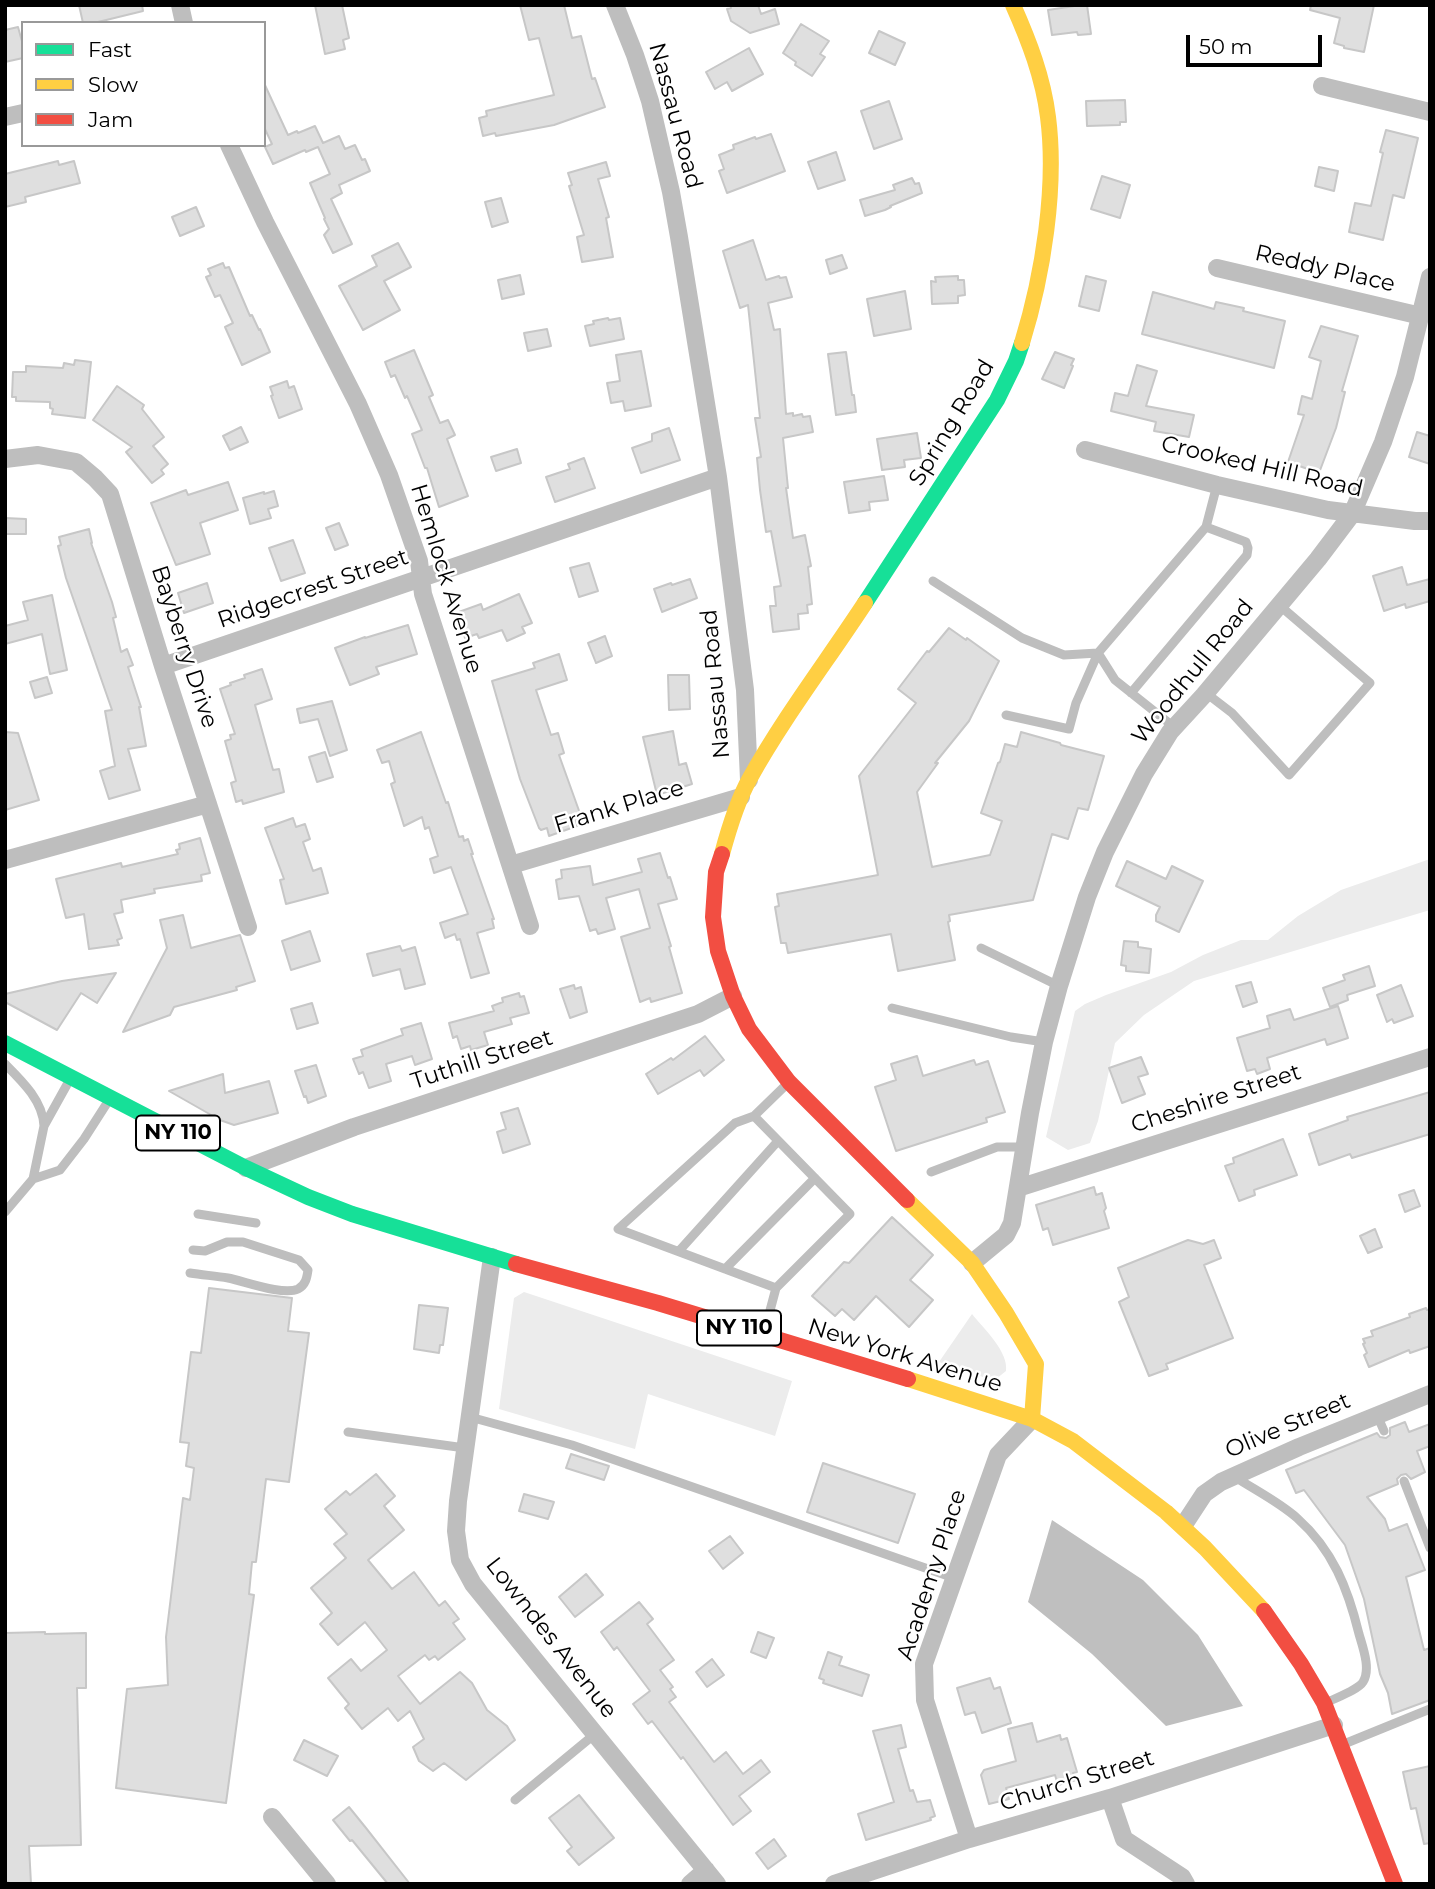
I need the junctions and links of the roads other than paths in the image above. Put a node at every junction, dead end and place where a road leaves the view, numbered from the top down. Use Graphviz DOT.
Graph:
graph roads {
  1 [pos="615,5"];
  2 [pos="1013,5"];
  3 [pos="1322,86"];
  4 [pos="1430,112"];
  5 [pos="230,147"];
  6 [pos="1217,268"];
  7 [pos="1430,277"];
  8 [pos="1421,316"];
  9 [pos="1085,450"];
  10 [pos="5,459"];
  11 [pos="718,477"];
  12 [pos="1217,485"];
  13 [pos="1352,514"];
  14 [pos="1430,522"];
  15 [pos="1206,527"];
  16 [pos="421,578"];
  17 [pos="933,581"];
  18 [pos="1279,605"];
  19 [pos="1098,653"];
  20 [pos="163,666"];
  21 [pos="1131,693"];
  22 [pos="1206,693"];
  23 [pos="1006,715"];
  24 [pos="1174,727"];
  25 [pos="749,780"];
  26 [pos="741,797"];
  27 [pos="208,804"];
  28 [pos="5,860"];
  29 [pos="511,865"];
  30 [pos="530,926"];
  31 [pos="248,927"];
  32 [pos="981,948"];
  33 [pos="1059,986"];
  34 [pos="733,996"];
  35 [pos="892,1008"];
  36 [pos="1044,1042"];
  37 [pos="5,1043"];
  38 [pos="1430,1057"];
  39 [pos="5,1064"];
  40 [pos="72,1077"];
  41 [pos="789,1082"];
  42 [pos="111,1097"];
  43 [pos="754,1116"];
  44 [pos="44,1126"];
  45 [pos="779,1141"];
  46 [pos="1024,1152"];
  47 [pos="246,1168"];
  48 [pos="931,1172"];
  49 [pos="815,1178"];
  50 [pos="33,1179"];
  51 [pos="1018,1188"];
  52 [pos="5,1212"];
  53 [pos="198,1214"];
  54 [pos="256,1223"];
  55 [pos="193,1250"];
  56 [pos="679,1251"];
  57 [pos="492,1257"];
  58 [pos="972,1263"];
  59 [pos="725,1269"];
  60 [pos="190,1273"];
  61 [pos="776,1288"];
  62 [pos="763,1336"];
  63 [pos="1430,1394"];
  64 [pos="470,1417"];
  65 [pos="1032,1419"];
  66 [pos="348,1432"];
  67 [pos="465,1448"];
  68 [pos="1234,1476"];
  69 [pos="1404,1481"];
  70 [pos="1183,1526"];
  71 [pos="1430,1548"];
  72 [pos="954,1578"];
  73 [pos="1324,1703"];
  74 [pos="1430,1709"];
  75 [pos="1334,1724"];
  76 [pos="595,1734"];
  77 [pos="1342,1745"];
  78 [pos="1110,1798"];
  79 [pos="515,1800"];
  80 [pos="272,1817"];
  81 [pos="969,1839"];
  82 [pos="712,1877"];
  83 [pos="327,1884"];
  84 [pos="690,1884"];
  85 [pos="834,1884"];
  86 [pos="1186,1884"];
  87 [pos="1395,1884"];
  1 -- 11 [label="street, Nassau Road"];
  2 -- 25 [label="main road, Spring Road"];
  3 -- 4 [label="street"];
  5 -- 16 [label="street, Hemlock Avenue"];
  6 -- 8 [label="street, Reddy Place"];
  7 -- 8 [label="street, Woodhull Road"];
  8 -- 13 [label="street, Woodhull Road"];
  9 -- 12 [label="street, Crooked Hill Road"];
  10 -- 20 [label="street, Bayberry Drive"];
  11 -- 16 [label="street, Ridgecrest Street"];
  11 -- 25 [label="street, Nassau Road"];
  12 -- 13 [label="street, Crooked Hill Road"];
  12 -- 15 [label="lane"];
  13 -- 14 [label="street, Crooked Hill Road"];
  13 -- 18 [label="street, Woodhull Road"];
  15 -- 19 [label="lane"];
  15 -- 21 [label="lane"];
  16 -- 20 [label="street, Ridgecrest Street"];
  16 -- 29 [label="street, Hemlock Avenue"];
  17 -- 19 [label="lane"];
  18 -- 22 [label="street, Woodhull Road"];
  18 -- 22 [label="lane"];
  19 -- 21 [label="lane"];
  19 -- 23 [label="lane"];
  20 -- 27 [label="street, Bayberry Drive"];
  21 -- 24 [label="lane"];
  22 -- 24 [label="street, Woodhull Road"];
  24 -- 33 [label="street, Woodhull Road"];
  25 -- 26 [label="main road, Nassau Road"];
  26 -- 29 [label="street, Frank Place"];
  26 -- 34 [label="main road, Nassau Road"];
  27 -- 28 [label="street"];
  27 -- 31 [label="street, Bayberry Drive"];
  29 -- 30 [label="street, Hemlock Avenue"];
  32 -- 33 [label="lane"];
  33 -- 36 [label="street, Woodhull Road"];
  34 -- 41 [label="main road, Nassau Road"];
  34 -- 47 [label="street, Tuthill Street"];
  35 -- 36 [label="lane"];
  36 -- 46 [label="street, Woodhull Road"];
  37 -- 40 [label="main road, New York Avenue / NY 110"];
  38 -- 51 [label="street, Cheshire Street"];
  39 -- 44 [label="lane"];
  40 -- 42 [label="main road, New York Avenue / NY 110"];
  40 -- 44 [label="lane"];
  41 -- 43 [label="lane"];
  41 -- 58 [label="main road, Nassau Road"];
  42 -- 47 [label="main road, New York Avenue / NY 110"];
  42 -- 50 [label="lane"];
  43 -- 45 [label="lane"];
  43 -- 56 [label="lane"];
  44 -- 50 [label="lane"];
  45 -- 49 [label="lane"];
  45 -- 56 [label="lane"];
  46 -- 48 [label="lane"];
  46 -- 51 [label="street, Woodhull Road"];
  47 -- 57 [label="main road, New York Avenue / NY 110"];
  49 -- 59 [label="lane"];
  49 -- 61 [label="lane"];
  50 -- 52 [label="lane"];
  51 -- 58 [label="street, Woodhull Road"];
  53 -- 54 [label="lane"];
  55 -- 60 [label="lane"];
  56 -- 59 [label="lane"];
  57 -- 62 [label="main road, New York Avenue / NY 110"];
  57 -- 64 [label="street, Lowndes Avenue"];
  58 -- 65 [label="main road, Nassau Road"];
  59 -- 61 [label="lane"];
  61 -- 62 [label="lane"];
  62 -- 65 [label="main road, New York Avenue / NY 110"];
  63 -- 68 [label="street, Olive Street"];
  64 -- 67 [label="street, Lowndes Avenue"];
  64 -- 72 [label="lane"];
  65 -- 70 [label="main road, New York Avenue / NY 110"];
  65 -- 72 [label="street, Academy Place"];
  66 -- 67 [label="lane"];
  67 -- 76 [label="street, Lowndes Avenue"];
  68 -- 70 [label="street, Olive Street"];
  68 -- 73 [label="lane"];
  69 -- 71 [label="lane"];
  70 -- 73 [label="main road, New York Avenue / NY 110"];
  72 -- 81 [label="street, Academy Place"];
  73 -- 75 [label="main road, New York Avenue / NY 110"];
  74 -- 77 [label="lane"];
  75 -- 77 [label="main road, New York Avenue / NY 110"];
  75 -- 78 [label="street, Church Street"];
  76 -- 79 [label="lane"];
  76 -- 82 [label="street, Lowndes Avenue"];
  77 -- 87 [label="main road, New York Avenue / NY 110"];
  78 -- 81 [label="street, Church Street"];
  78 -- 86 [label="street"];
  80 -- 83 [label="street"];
  81 -- 85 [label="street, Church Street"];
  82 -- 84 [label="street"];
}
